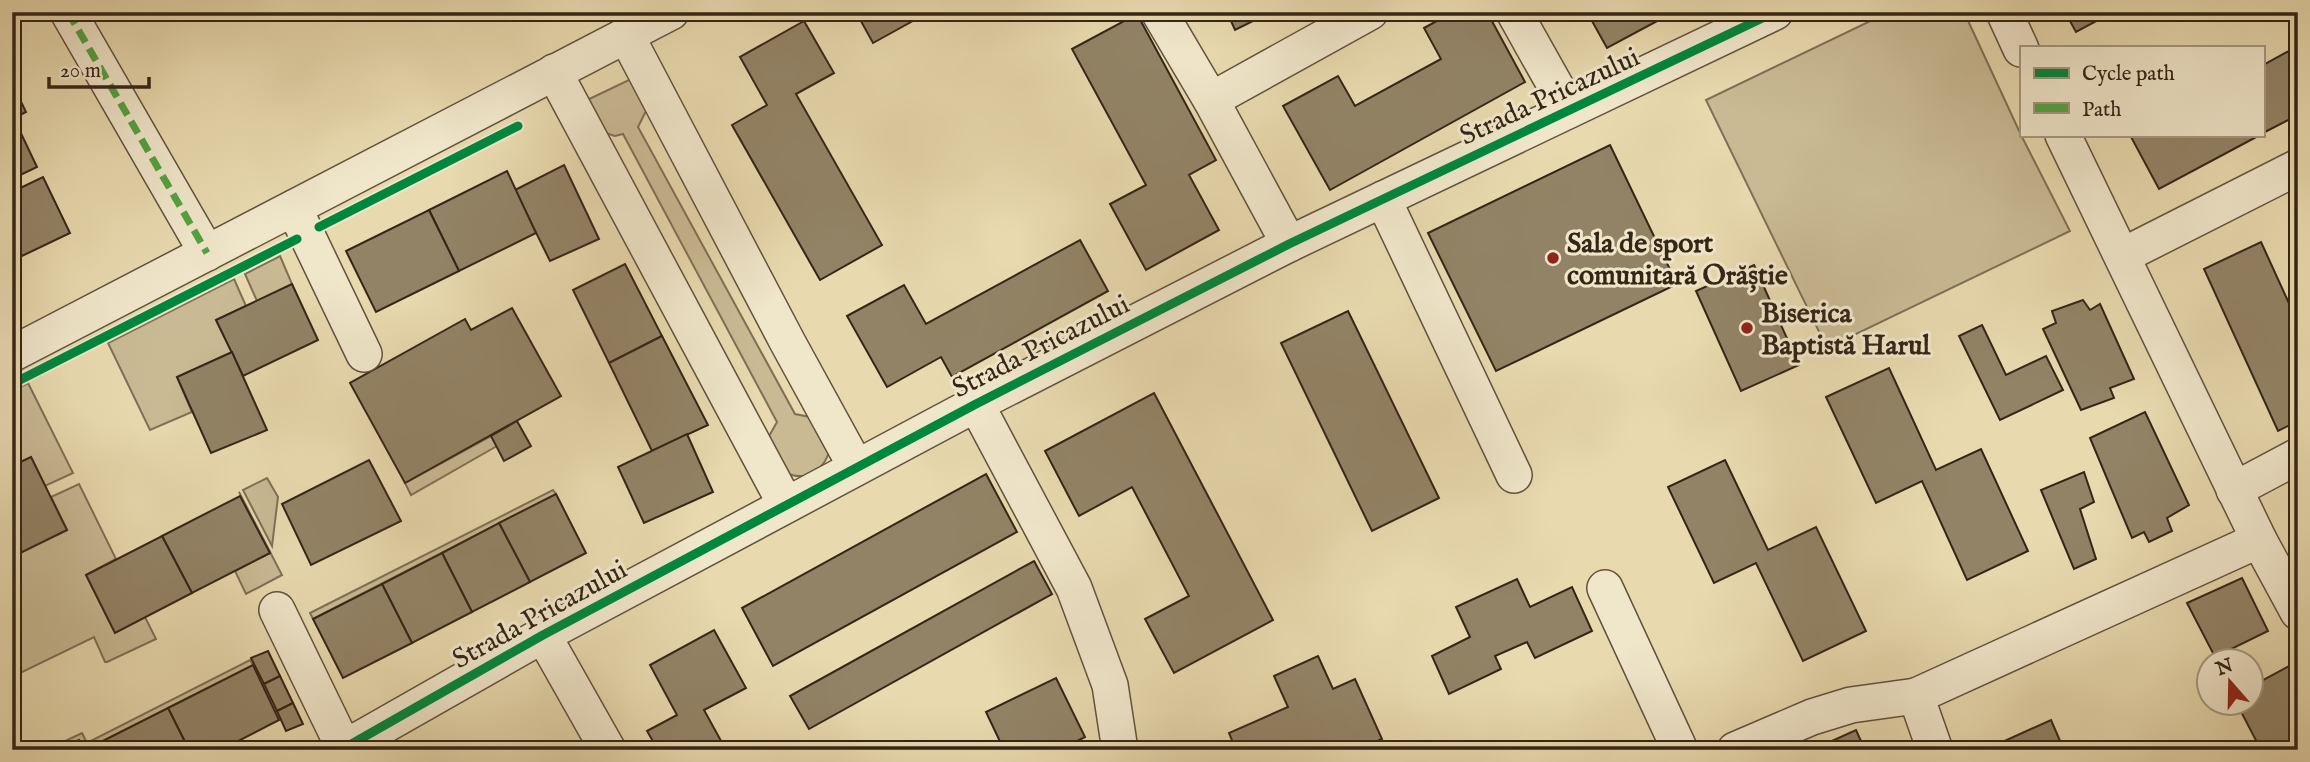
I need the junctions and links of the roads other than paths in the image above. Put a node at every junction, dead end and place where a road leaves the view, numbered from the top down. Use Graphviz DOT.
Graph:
graph roads {
  1 [pos="68,12"];
  2 [pos="671,12"];
  3 [pos="1159,12"];
  4 [pos="1514,12"];
  5 [pos="1775,12"];
  6 [pos="2004,12"];
  7 [pos="1348,17"];
  8 [pos="626,35"];
  9 [pos="2020,47"];
  10 [pos="554,72"];
  11 [pos="1211,100"];
  12 [pos="1569,110"];
  13 [pos="2063,136"];
  14 [pos="2298,167"];
  15 [pos="1383,199"];
  16 [pos="294,208"];
  17 [pos="1289,244"];
  18 [pos="207,253"];
  19 [pos="2122,256"];
  20 [pos="14,348"];
  21 [pos="364,354"];
  22 [pos="975,404"];
  23 [pos="2298,456"];
  24 [pos="856,467"];
  25 [pos="1514,475"];
  26 [pos="2234,490"];
  27 [pos="786,505"];
  28 [pos="2259,540"];
  29 [pos="1605,588"];
  30 [pos="277,610"];
  31 [pos="2298,611"];
  32 [pos="543,635"];
  33 [pos="1916,696"];
  34 [pos="342,749"];
  35 [pos="608,750"];
  36 [pos="1120,750"];
  37 [pos="1681,750"];
  38 [pos="1735,750"];
  39 [pos="1935,750"];
  1 -- 18 [label="street"];
  2 -- 8 [label="street"];
  3 -- 11 [label="street"];
  4 -- 12 [label="street"];
  5 -- 12 [label="street, Strada Pricazului"];
  6 -- 9 [label="street"];
  7 -- 11 [label="street"];
  8 -- 10 [label="street"];
  8 -- 24 [label="street"];
  10 -- 16 [label="street"];
  10 -- 27 [label="street"];
  11 -- 17 [label="street"];
  12 -- 15 [label="street, Strada Pricazului"];
  13 -- 19 [label="street"];
  14 -- 19 [label="street"];
  15 -- 17 [label="street, Strada Pricazului"];
  15 -- 25 [label="street"];
  16 -- 18 [label="street"];
  16 -- 21 [label="street"];
  17 -- 22 [label="street, Strada Pricazului"];
  18 -- 20 [label="street"];
  19 -- 26 [label="street"];
  22 -- 24 [label="street, Strada Pricazului"];
  22 -- 36 [label="street"];
  23 -- 26 [label="street"];
  24 -- 27 [label="street, Strada Pricazului"];
  26 -- 28 [label="street"];
  27 -- 32 [label="street, Strada Pricazului"];
  28 -- 31 [label="street"];
  28 -- 33 [label="street"];
  29 -- 37 [label="street"];
  30 -- 34 [label="street"];
  32 -- 34 [label="street, Strada Pricazului"];
  32 -- 35 [label="street"];
  33 -- 38 [label="street"];
  33 -- 39 [label="street"];
}
